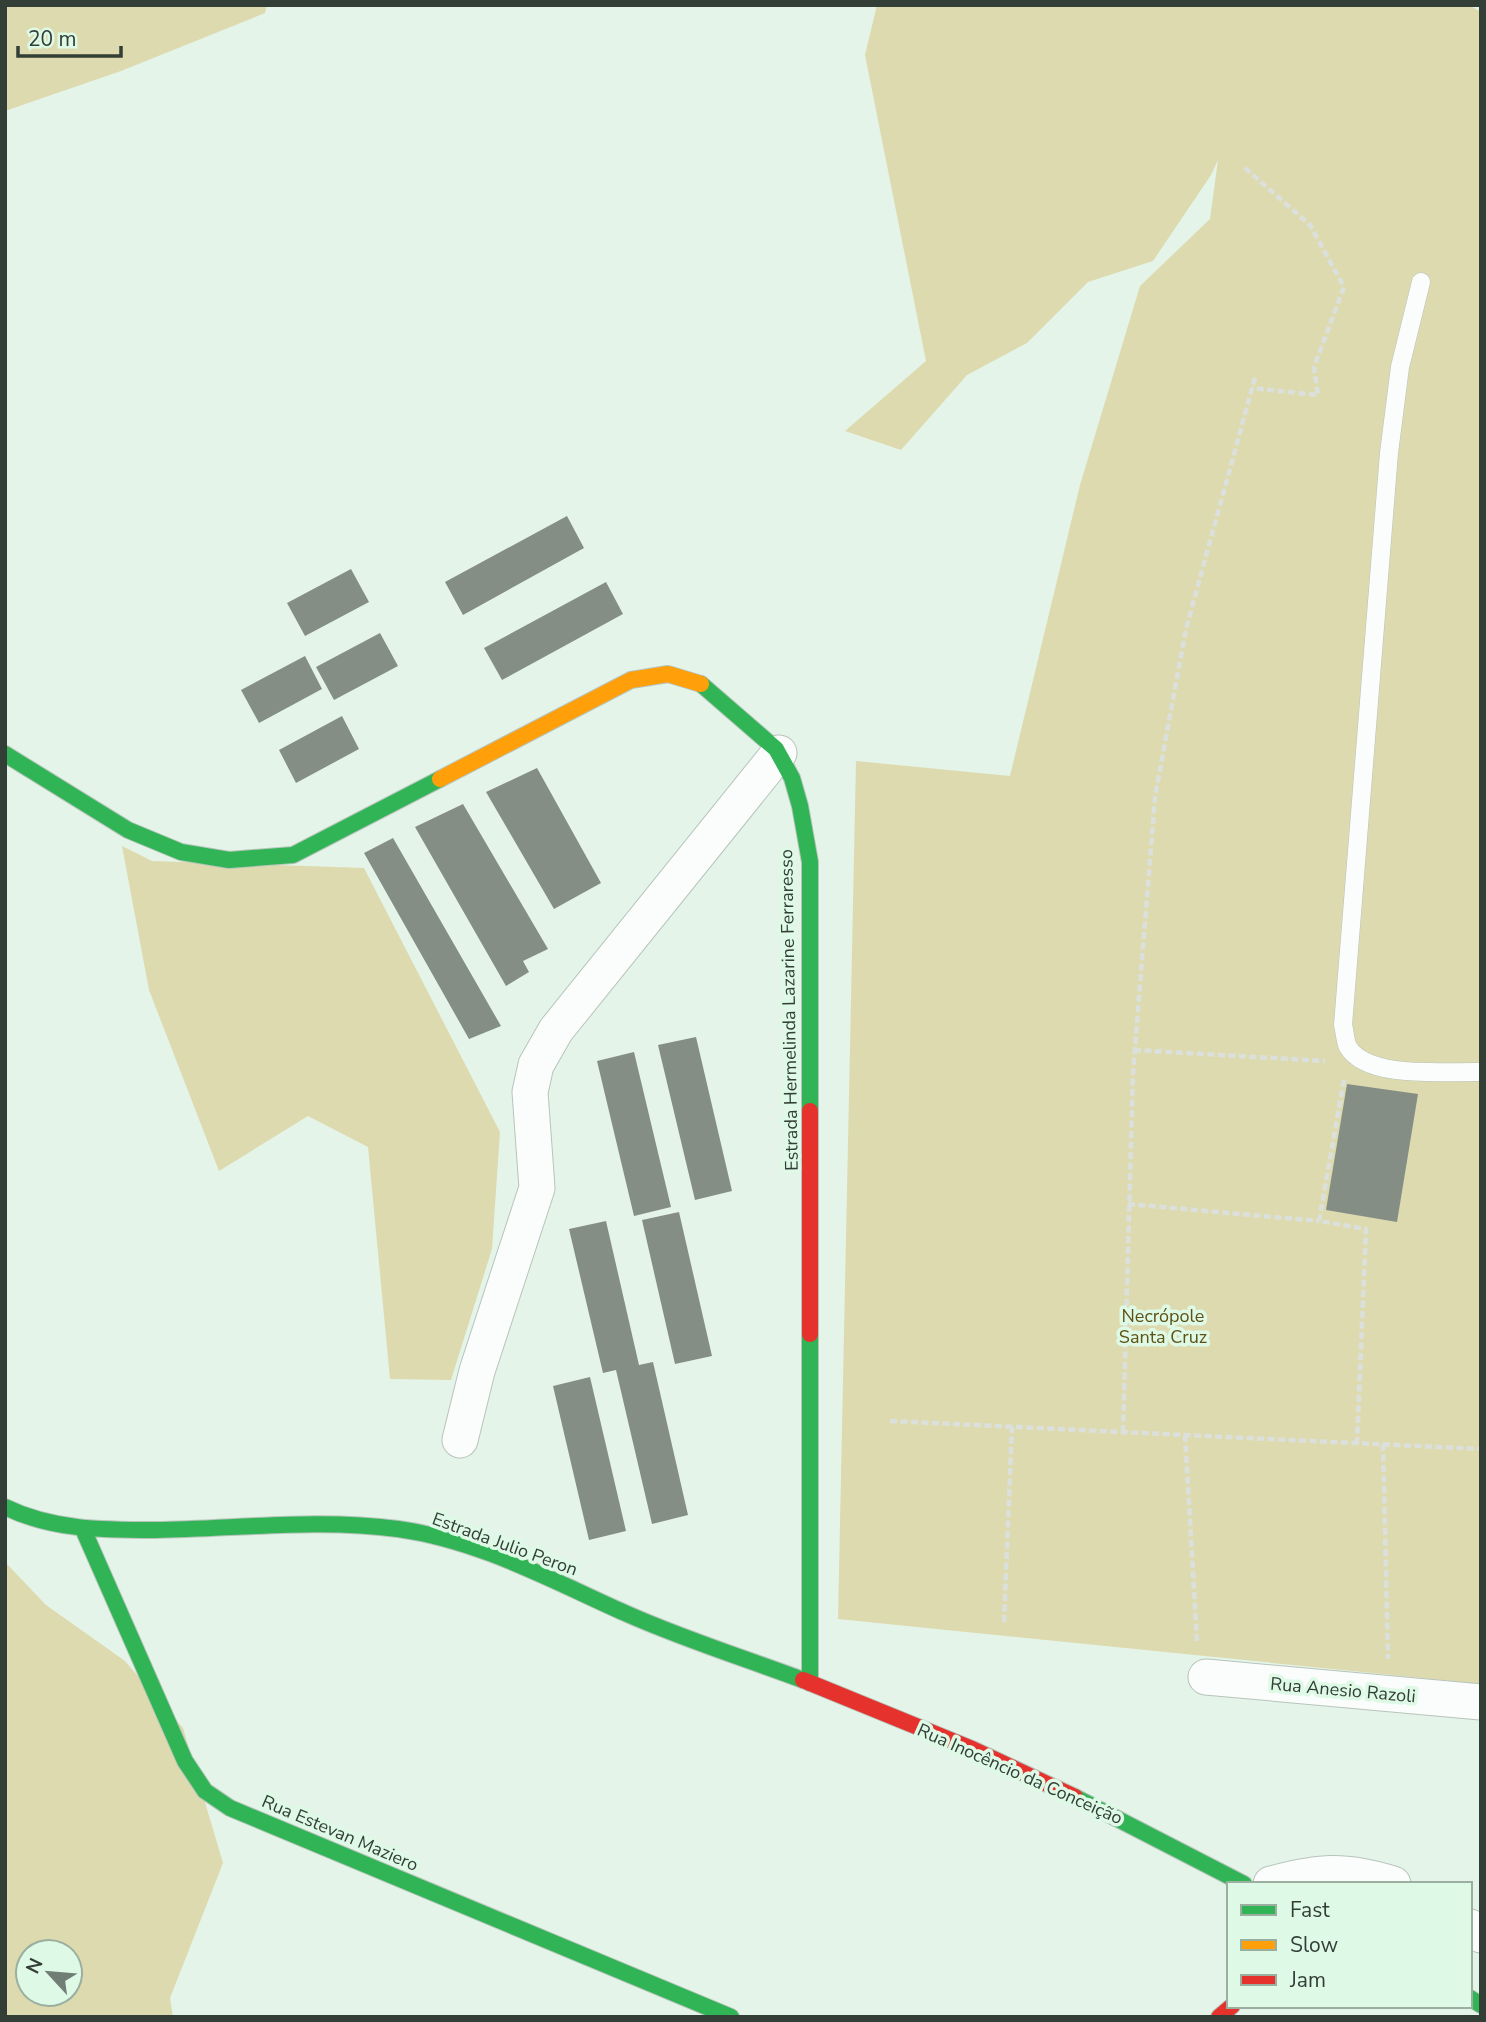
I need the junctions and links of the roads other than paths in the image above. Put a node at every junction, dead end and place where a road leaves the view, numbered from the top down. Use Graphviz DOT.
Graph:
graph roads {
  1 [pos="1422,282"];
  2 [pos="779,753"];
  3 [pos="5,754"];
  4 [pos="1481,1072"];
  5 [pos="460,1440"];
  6 [pos="5,1507"];
  7 [pos="83,1529"];
  8 [pos="1206,1678"];
  9 [pos="810,1682"];
  10 [pos="1481,1703"];
  11 [pos="1233,1881"];
  12 [pos="1278,1882"];
  13 [pos="1387,1882"];
  14 [pos="731,2017"];
  1 -- 4 [label="lane"];
  2 -- 3 [label="street, Estrada Hermelinda Lazarine Ferraresso"];
  2 -- 5 [label="street"];
  2 -- 9 [label="street, Estrada Hermelinda Lazarine Ferraresso"];
  6 -- 7 [label="street, Estrada Julio Peron"];
  7 -- 9 [label="street, Estrada Julio Peron"];
  7 -- 14 [label="street, Rua Estevan Maziero"];
  8 -- 10 [label="street, Rua Anesio Razoli"];
  9 -- 11 [label="street, Rua Inocêncio da Conceição"];
  12 -- 13 [label="street"];
}
